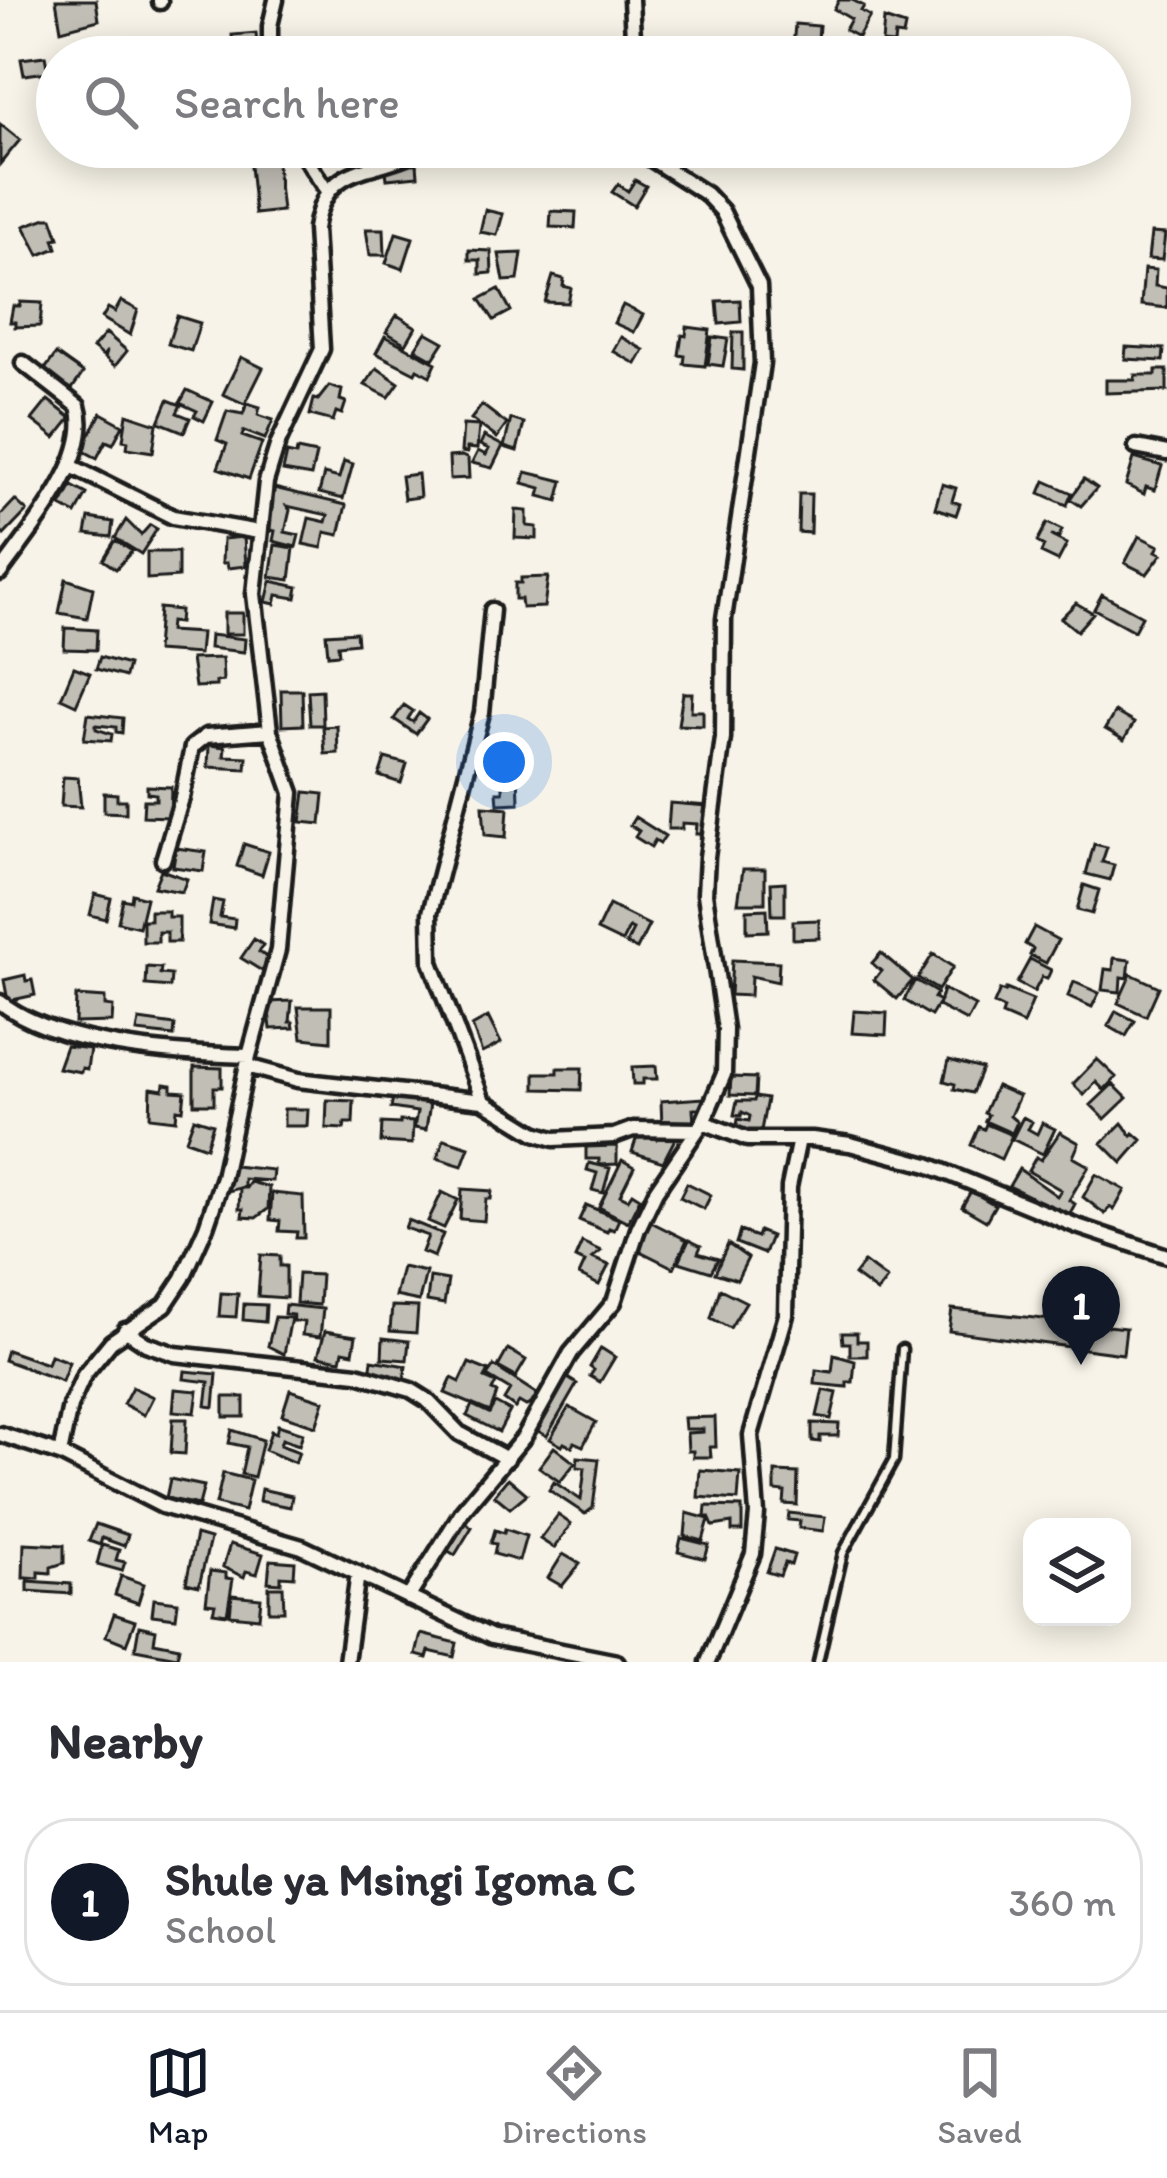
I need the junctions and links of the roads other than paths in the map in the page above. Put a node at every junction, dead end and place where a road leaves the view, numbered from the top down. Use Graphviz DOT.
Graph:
graph roads {
  1 [pos="276,0"];
  2 [pos="631,0"];
  3 [pos="270,36"];
  4 [pos="633,36"];
  5 [pos="312,168"];
  6 [pos="369,168"];
  7 [pos="665,168"];
  8 [pos="327,191"];
  9 [pos="23,363"];
  10 [pos="1136,447"];
  11 [pos="1167,453"];
  12 [pos="71,466"];
  13 [pos="259,532"];
  14 [pos="0,573"];
  15 [pos="492,610"];
  16 [pos="270,731"];
  17 [pos="163,860"];
  18 [pos="0,1002"];
  19 [pos="248,1061"];
  20 [pos="483,1101"];
  21 [pos="700,1126"];
  22 [pos="799,1139"];
  23 [pos="1167,1256"];
  24 [pos="124,1330"];
  25 [pos="902,1349"];
  26 [pos="0,1434"];
  27 [pos="60,1454"];
  28 [pos="507,1459"];
  29 [pos="358,1573"];
  30 [pos="408,1598"];
  31 [pos="346,1662"];
  32 [pos="616,1662"];
  33 [pos="708,1662"];
  34 [pos="818,1662"];
  1 -- 3 [label="street"];
  2 -- 4 [label="street"];
  5 -- 8 [label="street"];
  6 -- 8 [label="street"];
  7 -- 21 [label="street"];
  8 -- 13 [label="street"];
  9 -- 12 [label="street"];
  10 -- 11 [label="street"];
  12 -- 13 [label="street"];
  12 -- 14 [label="street"];
  13 -- 16 [label="street"];
  15 -- 20 [label="street"];
  16 -- 17 [label="street"];
  16 -- 19 [label="street"];
  18 -- 19 [label="street"];
  19 -- 20 [label="street"];
  19 -- 24 [label="street"];
  20 -- 21 [label="street"];
  21 -- 22 [label="street"];
  21 -- 28 [label="street"];
  22 -- 23 [label="street"];
  22 -- 33 [label="street"];
  24 -- 27 [label="street"];
  24 -- 28 [label="street"];
  25 -- 34 [label="lane"];
  26 -- 27 [label="street"];
  27 -- 29 [label="street"];
  28 -- 30 [label="street"];
  29 -- 30 [label="street"];
  29 -- 31 [label="street"];
  30 -- 32 [label="street"];
}
